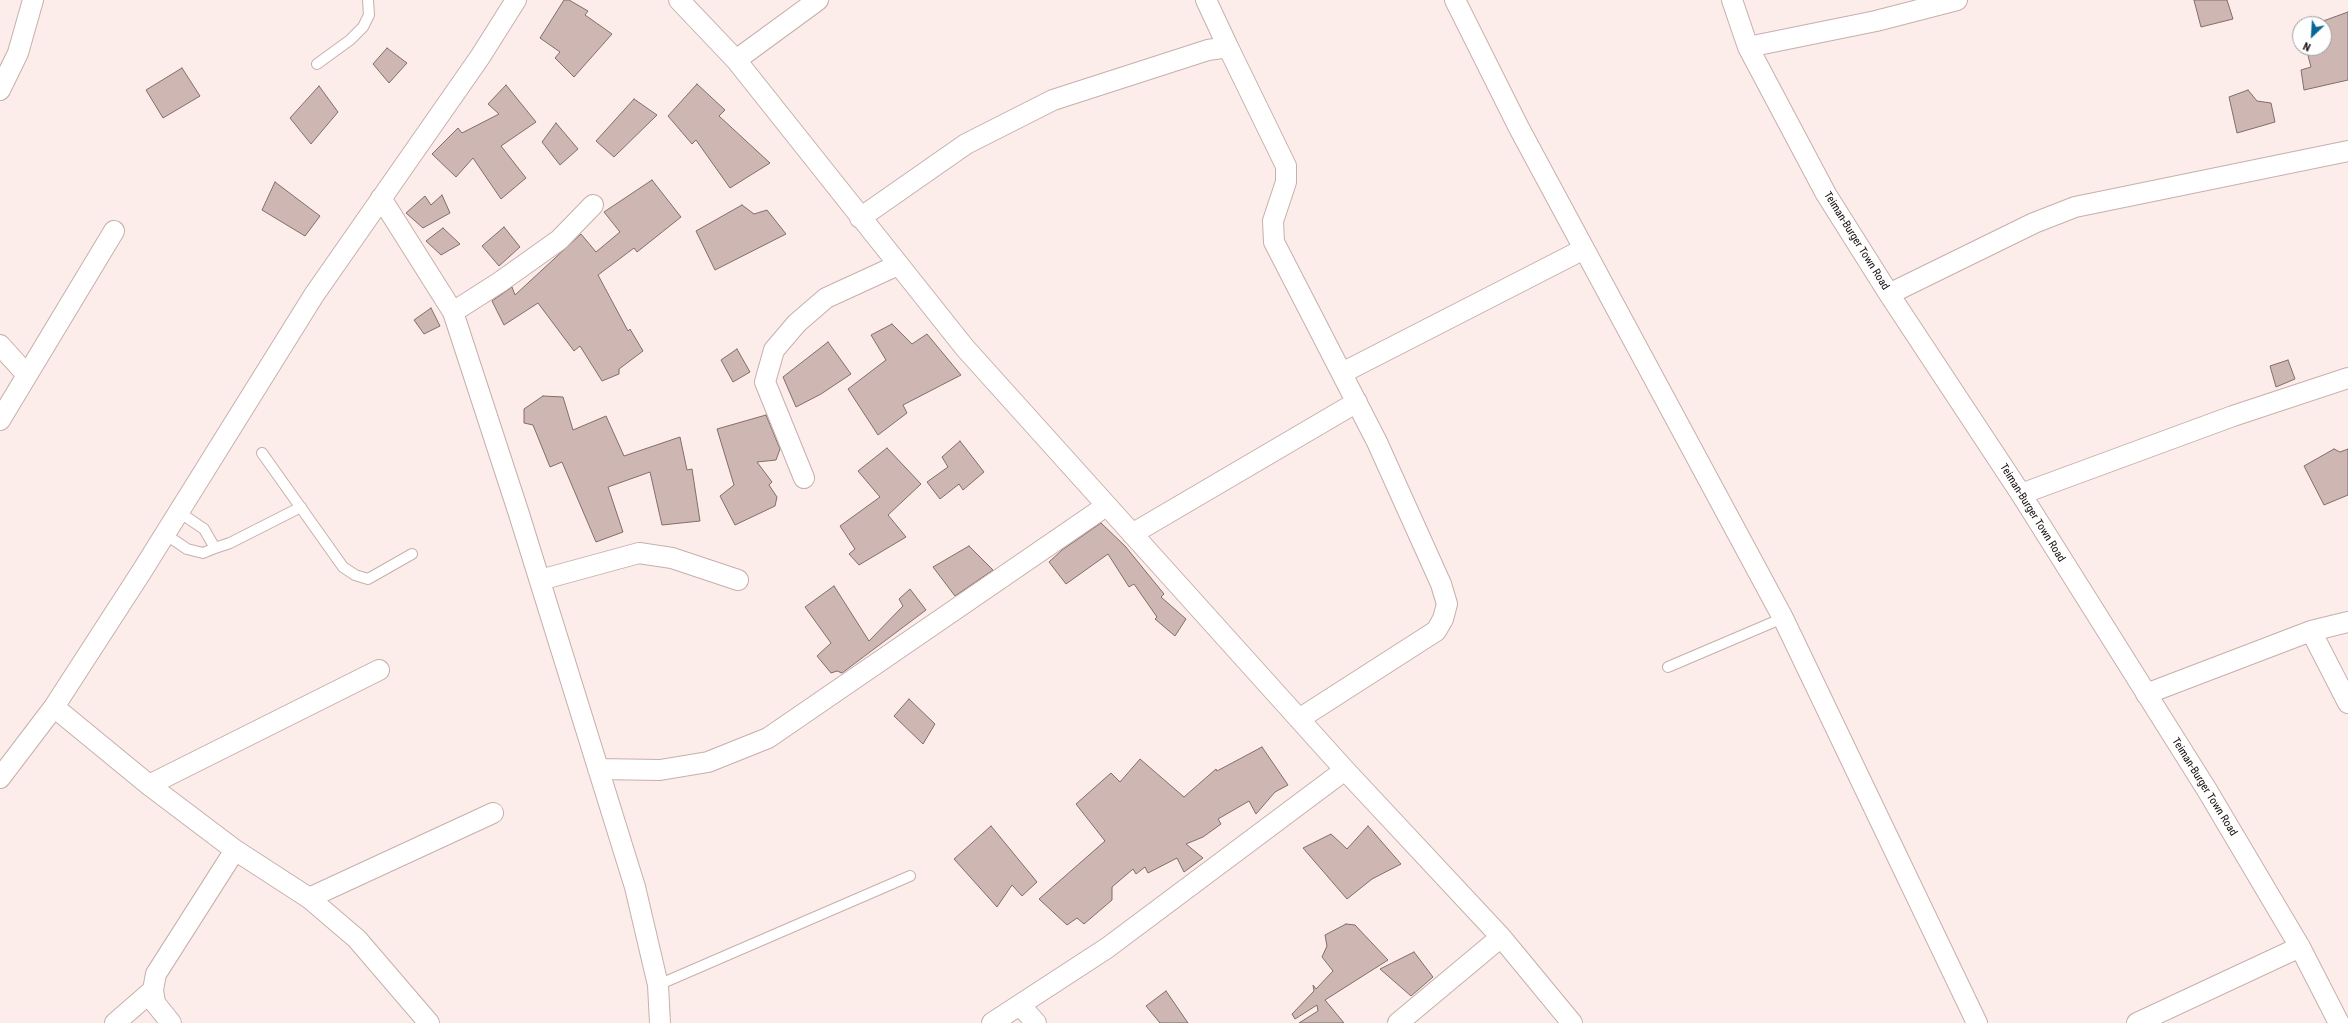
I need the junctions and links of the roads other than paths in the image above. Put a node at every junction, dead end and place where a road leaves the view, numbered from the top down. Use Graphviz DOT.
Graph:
graph roads {
  1 [pos="33,0"];
  2 [pos="368,0"];
  3 [pos="679,0"];
  4 [pos="818,0"];
  5 [pos="1206,0"];
  6 [pos="1455,0"];
  7 [pos="1732,0"];
  8 [pos="1957,0"];
  9 [pos="513,1"];
  10 [pos="1228,47"];
  11 [pos="1748,47"];
  12 [pos="736,60"];
  13 [pos="317,64"];
  14 [pos="0,90"];
  15 [pos="2348,151"];
  16 [pos="381,198"];
  17 [pos="593,204"];
  18 [pos="860,218"];
  19 [pos="114,231"];
  20 [pos="1584,249"];
  21 [pos="898,265"];
  22 [pos="1889,294"];
  23 [pos="453,312"];
  24 [pos="0,345"];
  25 [pos="1342,373"];
  26 [pos="27,375"];
  27 [pos="2348,378"];
  28 [pos="1357,402"];
  29 [pos="0,420"];
  30 [pos="262,454"];
  31 [pos="804,478"];
  32 [pos="2021,494"];
  33 [pos="300,506"];
  34 [pos="1106,506"];
  35 [pos="179,512"];
  36 [pos="165,534"];
  37 [pos="1132,534"];
  38 [pos="215,548"];
  39 [pos="412,554"];
  40 [pos="540,580"];
  41 [pos="738,580"];
  42 [pos="1783,618"];
  43 [pos="2348,622"];
  44 [pos="2311,631"];
  45 [pos="1668,667"];
  46 [pos="380,670"];
  47 [pos="2146,694"];
  48 [pos="2348,703"];
  49 [pos="54,707"];
  50 [pos="1299,719"];
  51 [pos="2,769"];
  52 [pos="598,769"];
  53 [pos="1344,770"];
  54 [pos="149,785"];
  55 [pos="493,813"];
  56 [pos="234,850"];
  57 [pos="910,876"];
  58 [pos="309,898"];
  59 [pos="1500,937"];
  60 [pos="2300,947"];
  61 [pos="658,985"];
  62 [pos="153,990"];
  63 [pos="1020,1005"];
  64 [pos="115,1023"];
  65 [pos="171,1023"];
  66 [pos="429,1023"];
  67 [pos="660,1023"];
  68 [pos="992,1023"];
  69 [pos="1036,1023"];
  70 [pos="1398,1023"];
  71 [pos="1572,1023"];
  72 [pos="1977,1023"];
  73 [pos="2137,1023"];
  74 [pos="2339,1023"];
  1 -- 14 [label="street"];
  2 -- 13 [label="lane"];
  3 -- 12 [label="street"];
  4 -- 12 [label="street"];
  5 -- 10 [label="street"];
  6 -- 20 [label="street"];
  7 -- 11 [label="street, Teiman-Burger Town Road"];
  8 -- 11 [label="street"];
  9 -- 16 [label="street"];
  10 -- 18 [label="street"];
  10 -- 25 [label="street"];
  11 -- 22 [label="street, Teiman-Burger Town Road"];
  12 -- 18 [label="street"];
  15 -- 22 [label="street"];
  16 -- 23 [label="street"];
  16 -- 35 [label="street"];
  17 -- 23 [label="street"];
  18 -- 21 [label="street"];
  19 -- 26 [label="street"];
  20 -- 25 [label="street"];
  20 -- 42 [label="street"];
  21 -- 31 [label="street"];
  21 -- 34 [label="street"];
  22 -- 32 [label="street, Teiman-Burger Town Road"];
  23 -- 40 [label="street"];
  24 -- 26 [label="street"];
  25 -- 28 [label="street"];
  26 -- 29 [label="street"];
  27 -- 32 [label="street"];
  28 -- 37 [label="street"];
  28 -- 50 [label="street"];
  30 -- 33 [label="lane"];
  32 -- 47 [label="street, Teiman-Burger Town Road"];
  33 -- 38 [label="lane"];
  33 -- 39 [label="lane"];
  34 -- 37 [label="street"];
  34 -- 52 [label="street"];
  35 -- 36 [label="street"];
  35 -- 38 [label="lane"];
  36 -- 38 [label="lane"];
  36 -- 49 [label="street"];
  37 -- 50 [label="street"];
  40 -- 41 [label="street"];
  40 -- 52 [label="street"];
  42 -- 45 [label="lane"];
  42 -- 72 [label="street"];
  43 -- 44 [label="street"];
  44 -- 47 [label="street"];
  44 -- 48 [label="street"];
  46 -- 54 [label="street"];
  47 -- 60 [label="street, Teiman-Burger Town Road"];
  49 -- 51 [label="street"];
  49 -- 54 [label="street"];
  50 -- 53 [label="street"];
  52 -- 61 [label="street"];
  53 -- 59 [label="street"];
  53 -- 63 [label="street"];
  54 -- 56 [label="street"];
  55 -- 58 [label="street"];
  56 -- 58 [label="street"];
  56 -- 62 [label="street"];
  57 -- 61 [label="lane"];
  58 -- 66 [label="street"];
  59 -- 70 [label="street"];
  59 -- 71 [label="street"];
  60 -- 73 [label="street"];
  60 -- 74 [label="street, Teiman-Burger Town Road"];
  61 -- 67 [label="street"];
  62 -- 64 [label="street"];
  62 -- 65 [label="street"];
  63 -- 68 [label="street"];
  63 -- 69 [label="street"];
}
